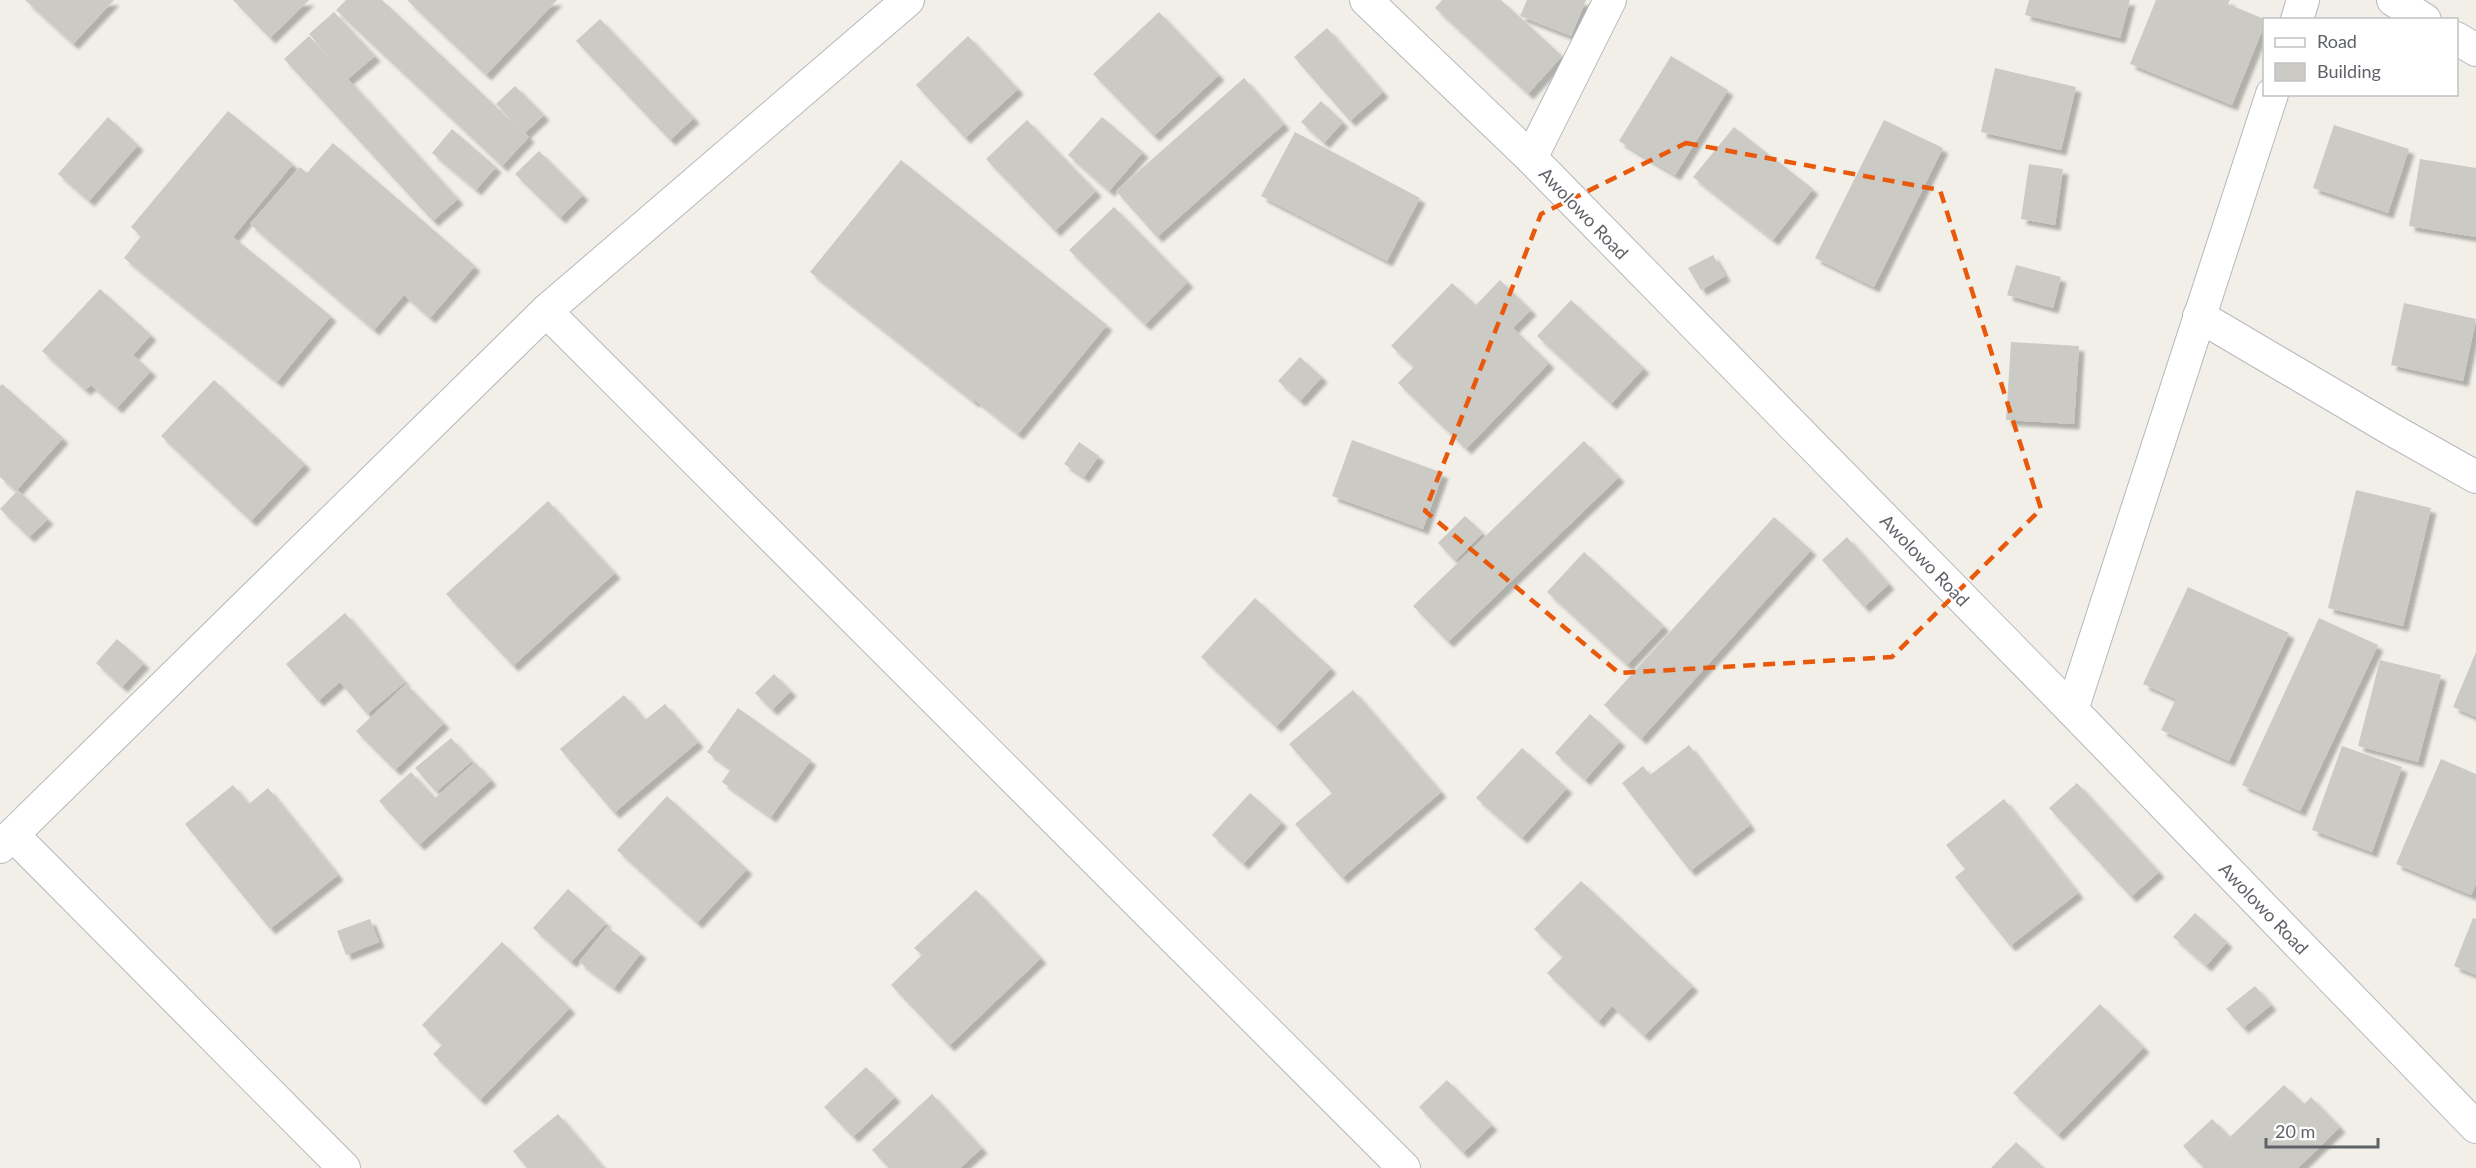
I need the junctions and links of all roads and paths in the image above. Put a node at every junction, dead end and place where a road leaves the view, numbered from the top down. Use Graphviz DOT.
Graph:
graph roads {
  1 [pos="908,0"];
  2 [pos="1366,0"];
  3 [pos="1610,0"];
  4 [pos="2303,0"];
  5 [pos="2393,0"];
  6 [pos="2298,18"];
  7 [pos="2422,18"];
  8 [pos="2458,39"];
  9 [pos="2476,50"];
  10 [pos="2271,96"];
  11 [pos="1531,158"];
  12 [pos="546,311"];
  13 [pos="2199,316"];
  14 [pos="2476,477"];
  15 [pos="2072,710"];
  16 [pos="7,841"];
  17 [pos="2476,1127"];
  18 [pos="344,1168"];
  19 [pos="1404,1168"];
  1 -- 12 [label="street"];
  2 -- 11 [label="street, Awolowo Road"];
  3 -- 11 [label="street"];
  4 -- 6 [label="street"];
  5 -- 7 [label="street"];
  8 -- 9 [label="street"];
  10 -- 13 [label="street"];
  11 -- 15 [label="street, Awolowo Road"];
  12 -- 16 [label="street"];
  12 -- 19 [label="street"];
  13 -- 14 [label="street"];
  13 -- 15 [label="street"];
  15 -- 17 [label="street, Awolowo Road"];
  16 -- 18 [label="street"];
}
